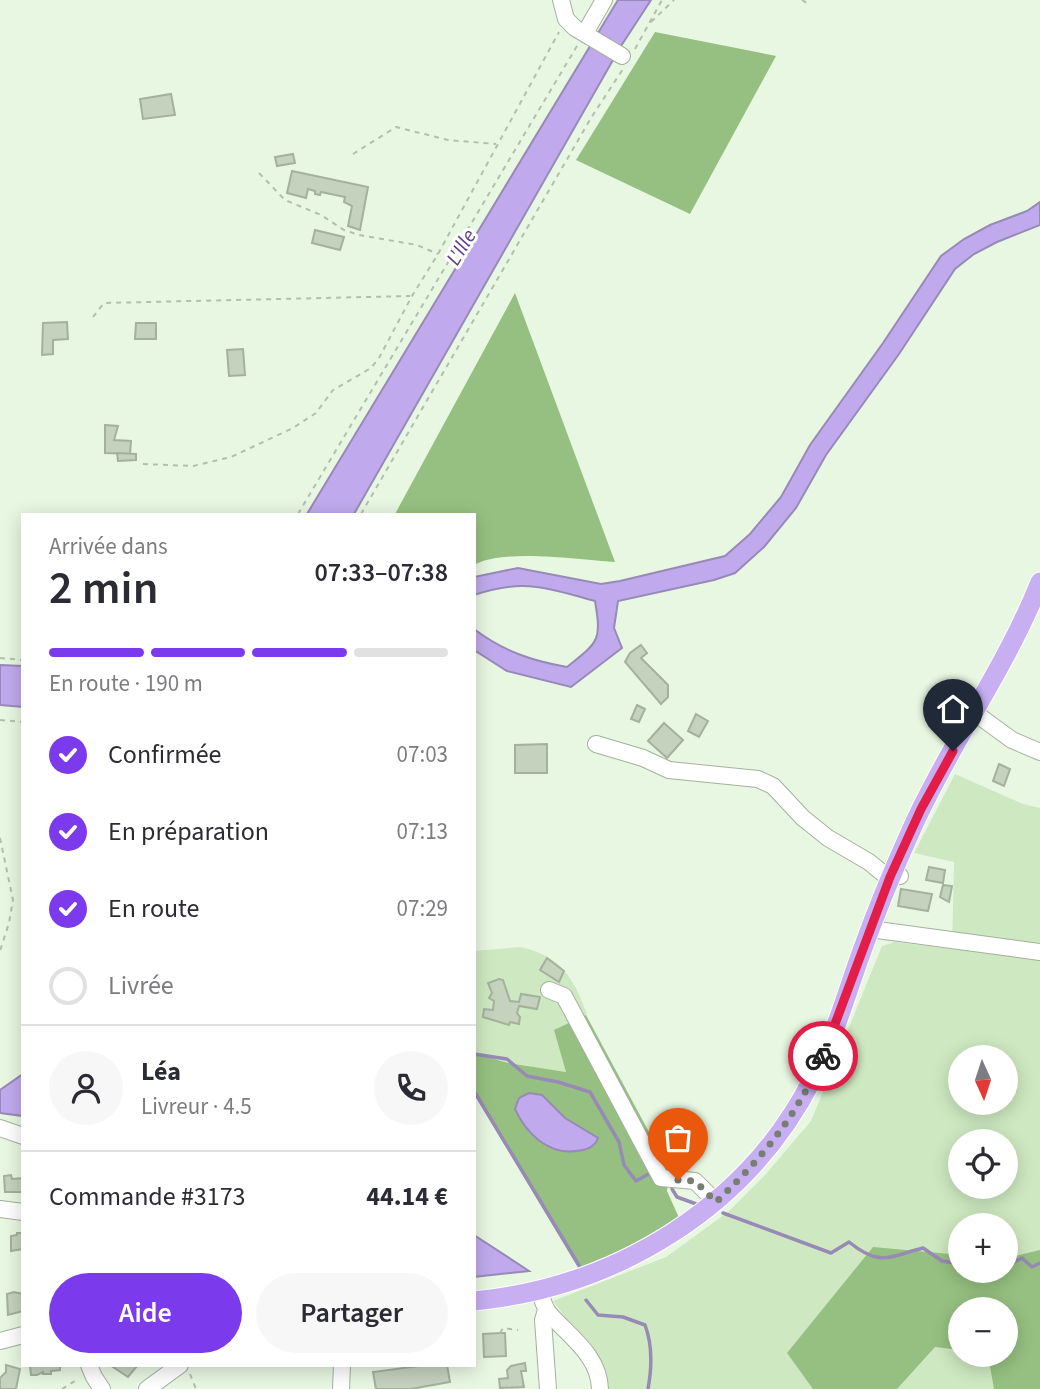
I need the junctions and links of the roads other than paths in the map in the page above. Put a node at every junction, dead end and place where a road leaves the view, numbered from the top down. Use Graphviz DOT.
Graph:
graph roads {
  1 [pos="561,0"];
  2 [pos="604,0"];
  3 [pos="587,35"];
  4 [pos="629,55"];
  5 [pos="1040,582"];
  6 [pos="975,713"];
  7 [pos="596,744"];
  8 [pos="1040,752"];
  9 [pos="895,876"];
  10 [pos="870,929"];
  11 [pos="1040,952"];
  12 [pos="549,990"];
  13 [pos="0,1128"];
  14 [pos="21,1135"];
  15 [pos="21,1136"];
  16 [pos="0,1139"];
  17 [pos="716,1202"];
  18 [pos="0,1209"];
  19 [pos="21,1212"];
  20 [pos="542,1300"];
  21 [pos="476,1301"];
  22 [pos="21,1336"];
  23 [pos="2,1344"];
  24 [pos="184,1367"];
  25 [pos="342,1367"];
  26 [pos="90,1368"];
  27 [pos="102,1389"];
  28 [pos="147,1389"];
  29 [pos="341,1389"];
  30 [pos="548,1389"];
  31 [pos="600,1389"];
  1 -- 3 [label="street"];
  2 -- 3 [label="street"];
  3 -- 4 [label="street"];
  5 -- 6 [label="main road"];
  6 -- 8 [label="street"];
  6 -- 9 [label="main road"];
  7 -- 9 [label="street"];
  9 -- 10 [label="main road"];
  10 -- 11 [label="street"];
  10 -- 17 [label="main road"];
  12 -- 17 [label="street"];
  13 -- 14 [label="street"];
  15 -- 16 [label="street"];
  17 -- 20 [label="main road"];
  18 -- 19 [label="street"];
  20 -- 21 [label="main road"];
  20 -- 30 [label="street"];
  20 -- 31 [label="street"];
  22 -- 23 [label="street"];
  24 -- 28 [label="street"];
  25 -- 29 [label="street"];
  26 -- 27 [label="street"];
}
